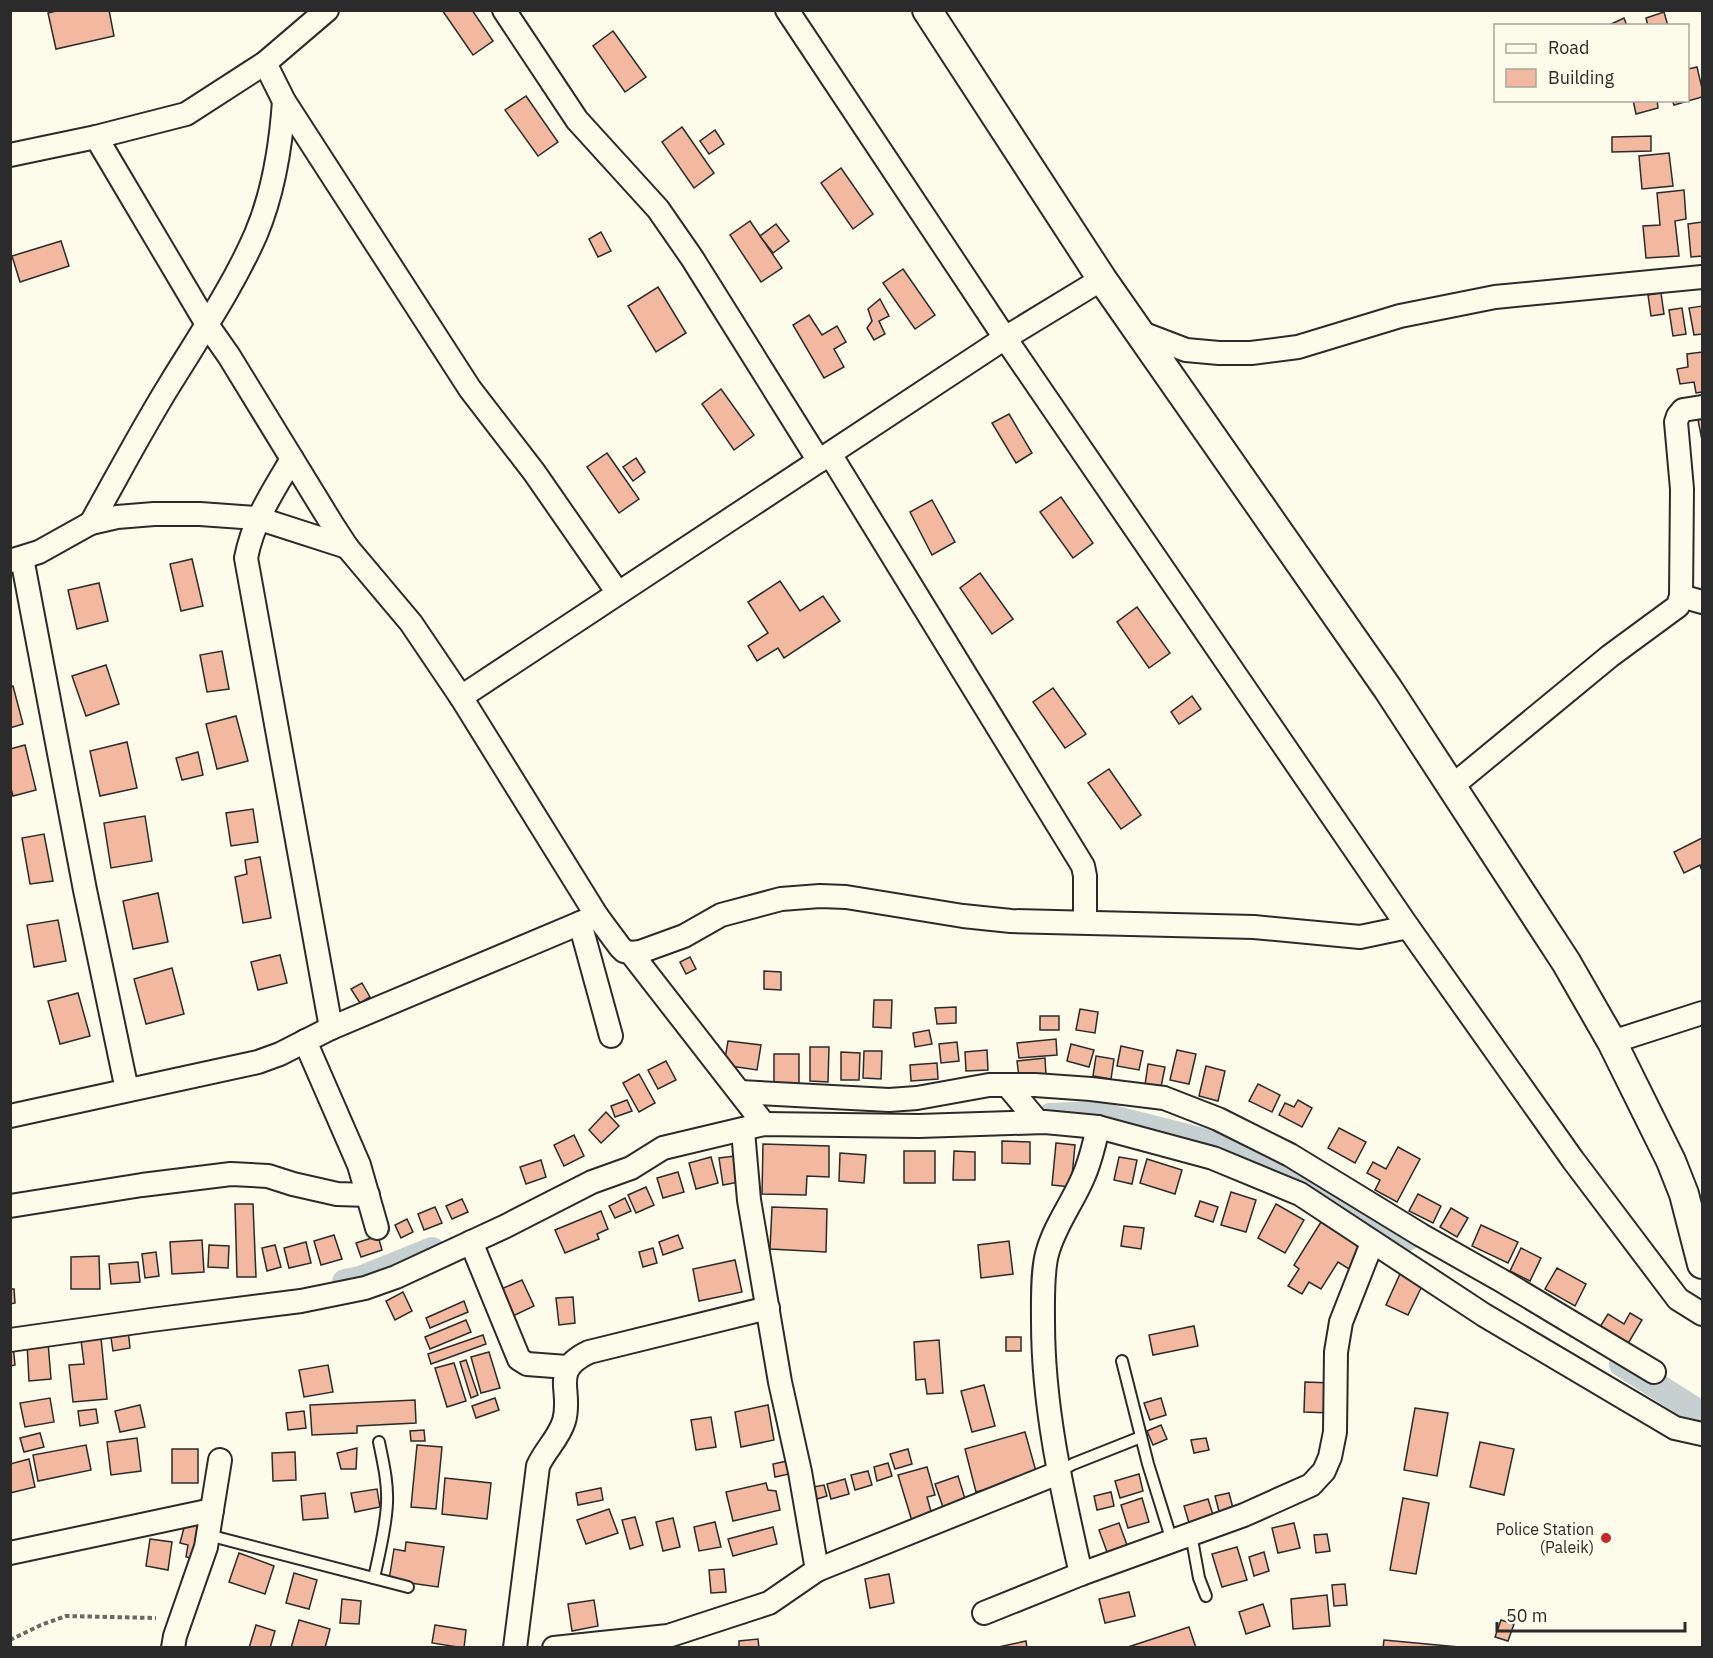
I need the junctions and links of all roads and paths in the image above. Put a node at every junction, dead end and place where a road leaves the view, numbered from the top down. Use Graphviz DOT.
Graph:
graph roads {
  1 [pos="327,10"];
  2 [pos="504,10"];
  3 [pos="787,10"];
  4 [pos="937,16"];
  5 [pos="265,63"];
  6 [pos="284,101"];
  7 [pos="96,137"];
  8 [pos="10,155"];
  9 [pos="1702,277"];
  10 [pos="1102,279"];
  11 [pos="208,326"];
  12 [pos="1139,332"];
  13 [pos="1005,338"];
  14 [pos="1702,407"];
  15 [pos="825,457"];
  16 [pos="292,459"];
  17 [pos="257,519"];
  18 [pos="91,523"];
  19 [pos="347,547"];
  20 [pos="16,560"];
  21 [pos="618,593"];
  22 [pos="1692,599"];
  23 [pos="461,697"];
  24 [pos="1451,787"];
  25 [pos="589,920"];
  26 [pos="1085,922"];
  27 [pos="1408,927"];
  28 [pos="631,953"];
  29 [pos="1702,1013"];
  30 [pos="331,1028"];
  31 [pos="611,1035"];
  32 [pos="305,1041"];
  33 [pos="1612,1042"];
  34 [pos="1007,1085"];
  35 [pos="127,1090"];
  36 [pos="743,1096"];
  37 [pos="10,1116"];
  38 [pos="1032,1116"];
  39 [pos="764,1124"];
  40 [pos="1098,1127"];
  41 [pos="742,1131"];
  42 [pos="368,1195"];
  43 [pos="10,1206"];
  44 [pos="377,1228"];
  45 [pos="471,1242"];
  46 [pos="1372,1243"];
  47 [pos="1702,1264"];
  48 [pos="768,1308"];
  49 [pos="1702,1314"];
  50 [pos="10,1340"];
  51 [pos="1122,1361"];
  52 [pos="567,1367"];
  53 [pos="1654,1372"];
  54 [pos="1702,1434"];
  55 [pos="1141,1437"];
  56 [pos="379,1442"];
  57 [pos="220,1460"];
  58 [pos="1058,1473"];
  59 [pos="212,1510"];
  60 [pos="208,1535"];
  61 [pos="1181,1537"];
  62 [pos="10,1553"];
  63 [pos="817,1570"];
  64 [pos="1081,1574"];
  65 [pos="374,1578"];
  66 [pos="408,1587"];
  67 [pos="1206,1596"];
  68 [pos="984,1613"];
  69 [pos="181,1619"];
  70 [pos="10,1640"];
  71 [pos="172,1647"];
  72 [pos="515,1647"];
  73 [pos="554,1647"];
  1 -- 5 [label="street"];
  2 -- 15 [label="street"];
  3 -- 13 [label="street"];
  4 -- 10 [label="street"];
  5 -- 6 [label="street"];
  5 -- 7 [label="street"];
  6 -- 11 [label="street"];
  6 -- 21 [label="street"];
  7 -- 8 [label="street"];
  7 -- 11 [label="street"];
  9 -- 12 [label="street"];
  10 -- 12 [label="street"];
  10 -- 13 [label="street"];
  11 -- 16 [label="street"];
  11 -- 18 [label="street"];
  12 -- 24 [label="street"];
  13 -- 15 [label="street"];
  13 -- 27 [label="street"];
  14 -- 22 [label="street"];
  15 -- 21 [label="street"];
  15 -- 26 [label="street"];
  16 -- 17 [label="street"];
  16 -- 19 [label="street"];
  17 -- 18 [label="street"];
  17 -- 19 [label="street"];
  17 -- 30 [label="street"];
  18 -- 20 [label="street"];
  19 -- 23 [label="street"];
  20 -- 35 [label="street"];
  21 -- 23 [label="street"];
  22 -- 24 [label="street"];
  23 -- 25 [label="street"];
  24 -- 33 [label="street"];
  25 -- 28 [label="street"];
  25 -- 30 [label="street"];
  25 -- 31 [label="street"];
  26 -- 27 [label="street"];
  26 -- 28 [label="street"];
  27 -- 49 [label="street"];
  28 -- 36 [label="street"];
  29 -- 33 [label="street"];
  30 -- 32 [label="street"];
  32 -- 35 [label="street"];
  32 -- 42 [label="street"];
  33 -- 47 [label="street"];
  34 -- 36 [label="street"];
  34 -- 38 [label="street"];
  34 -- 53 [label="street"];
  35 -- 37 [label="street"];
  36 -- 39 [label="street"];
  38 -- 39 [label="street"];
  38 -- 40 [label="street"];
  39 -- 41 [label="street"];
  40 -- 46 [label="street"];
  40 -- 58 [label="street"];
  41 -- 45 [label="street"];
  41 -- 48 [label="street"];
  42 -- 43 [label="street"];
  42 -- 44 [label="street"];
  45 -- 50 [label="street"];
  45 -- 52 [label="street"];
  46 -- 54 [label="street"];
  46 -- 61 [label="street"];
  48 -- 52 [label="street"];
  48 -- 63 [label="street"];
  51 -- 55 [label="lane"];
  52 -- 72 [label="street"];
  55 -- 58 [label="lane"];
  55 -- 61 [label="lane"];
  56 -- 65 [label="lane"];
  57 -- 59 [label="street"];
  58 -- 63 [label="street"];
  58 -- 64 [label="street"];
  59 -- 60 [label="street"];
  59 -- 62 [label="street"];
  60 -- 65 [label="lane"];
  60 -- 69 [label="street"];
  61 -- 64 [label="street"];
  61 -- 67 [label="lane"];
  63 -- 73 [label="street"];
  64 -- 68 [label="street"];
  65 -- 66 [label="lane"];
  69 -- 70 [label="path"];
  69 -- 71 [label="street"];
}
